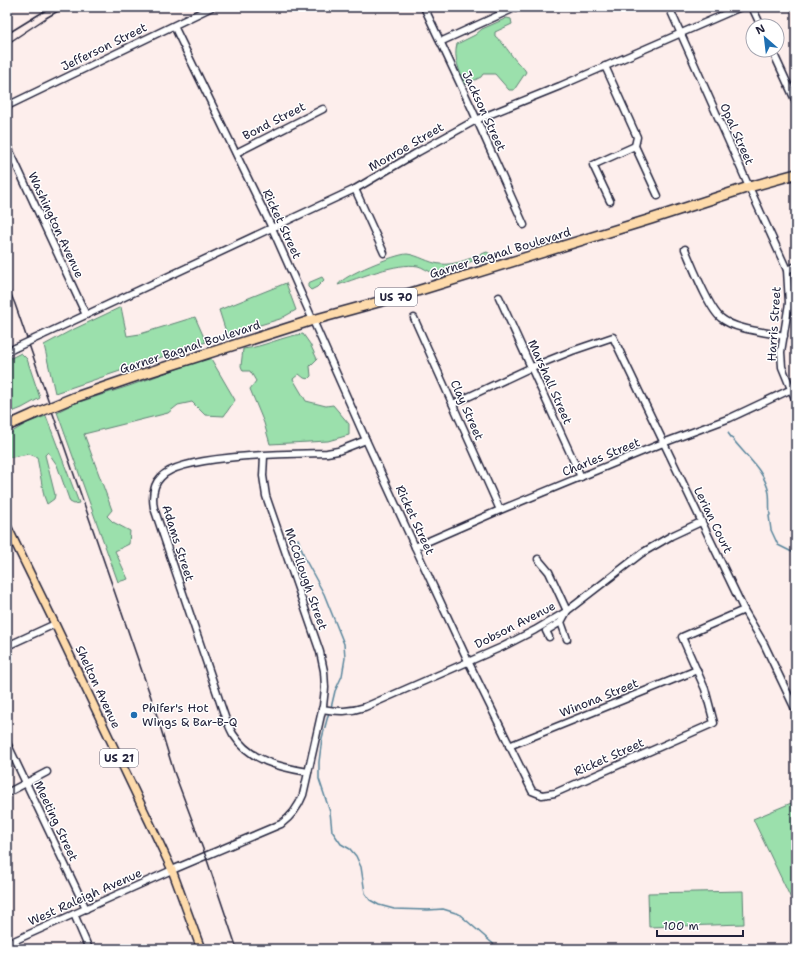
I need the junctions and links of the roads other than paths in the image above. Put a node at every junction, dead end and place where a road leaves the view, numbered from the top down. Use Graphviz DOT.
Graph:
graph roads {
  1 [pos="212,7"];
  2 [pos="424,7"];
  3 [pos="517,7"];
  4 [pos="669,7"];
  5 [pos="741,7"];
  6 [pos="752,7"];
  7 [pos="757,18"];
  8 [pos="174,26"];
  9 [pos="680,33"];
  10 [pos="440,42"];
  11 [pos="776,58"];
  12 [pos="605,66"];
  13 [pos="796,102"];
  14 [pos="7,106"];
  15 [pos="323,109"];
  16 [pos="476,120"];
  17 [pos="7,145"];
  18 [pos="635,146"];
  19 [pos="236,153"];
  20 [pos="796,174"];
  21 [pos="749,187"];
  22 [pos="355,189"];
  23 [pos="658,196"];
  24 [pos="610,200"];
  25 [pos="524,225"];
  26 [pos="272,228"];
  27 [pos="685,249"];
  28 [pos="384,252"];
  29 [pos="796,266"];
  30 [pos="787,270"];
  31 [pos="499,296"];
  32 [pos="86,315"];
  33 [pos="414,318"];
  34 [pos="313,320"];
  35 [pos="784,336"];
  36 [pos="7,352"];
  37 [pos="532,367"];
  38 [pos="793,389"];
  39 [pos="796,401"];
  40 [pos="453,404"];
  41 [pos="7,426"];
  42 [pos="366,440"];
  43 [pos="663,443"];
  44 [pos="264,456"];
  45 [pos="581,477"];
  46 [pos="500,510"];
  47 [pos="701,522"];
  48 [pos="7,526"];
  49 [pos="415,547"];
  50 [pos="538,559"];
  51 [pos="744,610"];
  52 [pos="567,611"];
  53 [pos="561,622"];
  54 [pos="56,624"];
  55 [pos="548,637"];
  56 [pos="567,639"];
  57 [pos="7,646"];
  58 [pos="468,661"];
  59 [pos="697,670"];
  60 [pos="322,709"];
  61 [pos="796,711"];
  62 [pos="7,743"];
  63 [pos="509,746"];
  64 [pos="47,772"];
  65 [pos="308,772"];
  66 [pos="26,784"];
  67 [pos="7,793"];
  68 [pos="172,870"];
  69 [pos="86,909"];
  70 [pos="74,914"];
  71 [pos="7,944"];
  72 [pos="89,949"];
  73 [pos="201,949"];
  1 -- 8 [label="street, Jefferson Street"];
  2 -- 10 [label="street, Jackson Street"];
  3 -- 10 [label="street"];
  4 -- 9 [label="street, Opal Street"];
  5 -- 9 [label="street, Monroe Street"];
  6 -- 7 [label="street"];
  8 -- 14 [label="street, Jefferson Street"];
  8 -- 19 [label="street, Ricket Street"];
  9 -- 12 [label="street, Monroe Street"];
  9 -- 21 [label="street, Opal Street"];
  10 -- 16 [label="street, Jackson Street"];
  11 -- 13 [label="street"];
  12 -- 16 [label="street, Monroe Street"];
  12 -- 18 [label="street"];
  15 -- 19 [label="street, Bond Street"];
  16 -- 22 [label="street, Monroe Street"];
  16 -- 25 [label="street, Jackson Street"];
  17 -- 32 [label="street, Washington Avenue"];
  18 -- 23 [label="street"];
  18 -- 24 [label="street"];
  19 -- 26 [label="street, Ricket Street"];
  20 -- 21 [label="highway, Garner Bagnal Boulevard / US 70"];
  21 -- 30 [label="street, Opal Street"];
  21 -- 34 [label="highway, Garner Bagnal Boulevard / US 70"];
  22 -- 26 [label="street, Monroe Street"];
  22 -- 28 [label="street"];
  26 -- 32 [label="street, Monroe Street"];
  26 -- 34 [label="street, Ricket Street"];
  27 -- 35 [label="street"];
  29 -- 30 [label="street"];
  30 -- 35 [label="street, Harris Street"];
  31 -- 37 [label="street, Marshall Street"];
  32 -- 36 [label="street, Monroe Street, bridge"];
  33 -- 40 [label="street, Clay Street"];
  34 -- 41 [label="highway, Garner Bagnal Boulevard / US 70, bridge"];
  34 -- 42 [label="street, Ricket Street"];
  35 -- 38 [label="street, Harris Street"];
  37 -- 40 [label="street"];
  37 -- 43 [label="street, Lerian Court"];
  37 -- 45 [label="street, Marshall Street"];
  38 -- 39 [label="street, Harris Street"];
  38 -- 43 [label="street, Charles Street"];
  40 -- 46 [label="street, Clay Street"];
  42 -- 44 [label="street, Adams Street"];
  42 -- 49 [label="street, Ricket Street"];
  43 -- 45 [label="street, Charles Street"];
  43 -- 47 [label="street, Lerian Court"];
  44 -- 60 [label="street, McCollough Street"];
  44 -- 65 [label="street, Adams Street"];
  45 -- 46 [label="street, Charles Street"];
  46 -- 49 [label="street, Charles Street"];
  47 -- 51 [label="street, Lerian Court"];
  47 -- 52 [label="street, Dobson Avenue"];
  48 -- 54 [label="main road, Shelton Avenue / US 21"];
  49 -- 58 [label="street, Ricket Street"];
  50 -- 52 [label="street"];
  51 -- 59 [label="street"];
  51 -- 61 [label="street, Lerian Court"];
  52 -- 53 [label="street"];
  52 -- 58 [label="street, Dobson Avenue"];
  53 -- 55 [label="street"];
  53 -- 56 [label="street"];
  54 -- 57 [label="street"];
  54 -- 68 [label="main road, Shelton Avenue / US 21"];
  58 -- 60 [label="street, Dobson Avenue"];
  58 -- 63 [label="street, Ricket Street"];
  59 -- 63 [label="street, Winona Street"];
  59 -- 63 [label="street, Ricket Street"];
  60 -- 65 [label="street, McCollough Street"];
  62 -- 66 [label="street, Meeting Street"];
  64 -- 66 [label="street"];
  65 -- 68 [label="street, West Raleigh Avenue"];
  66 -- 67 [label="street"];
  66 -- 69 [label="street, Meeting Street"];
  68 -- 69 [label="street, West Raleigh Avenue"];
  68 -- 73 [label="main road, Shelton Avenue / US 21"];
  69 -- 70 [label="street, West Raleigh Avenue"];
  70 -- 71 [label="street, West Raleigh Avenue"];
  70 -- 72 [label="street"];
}
